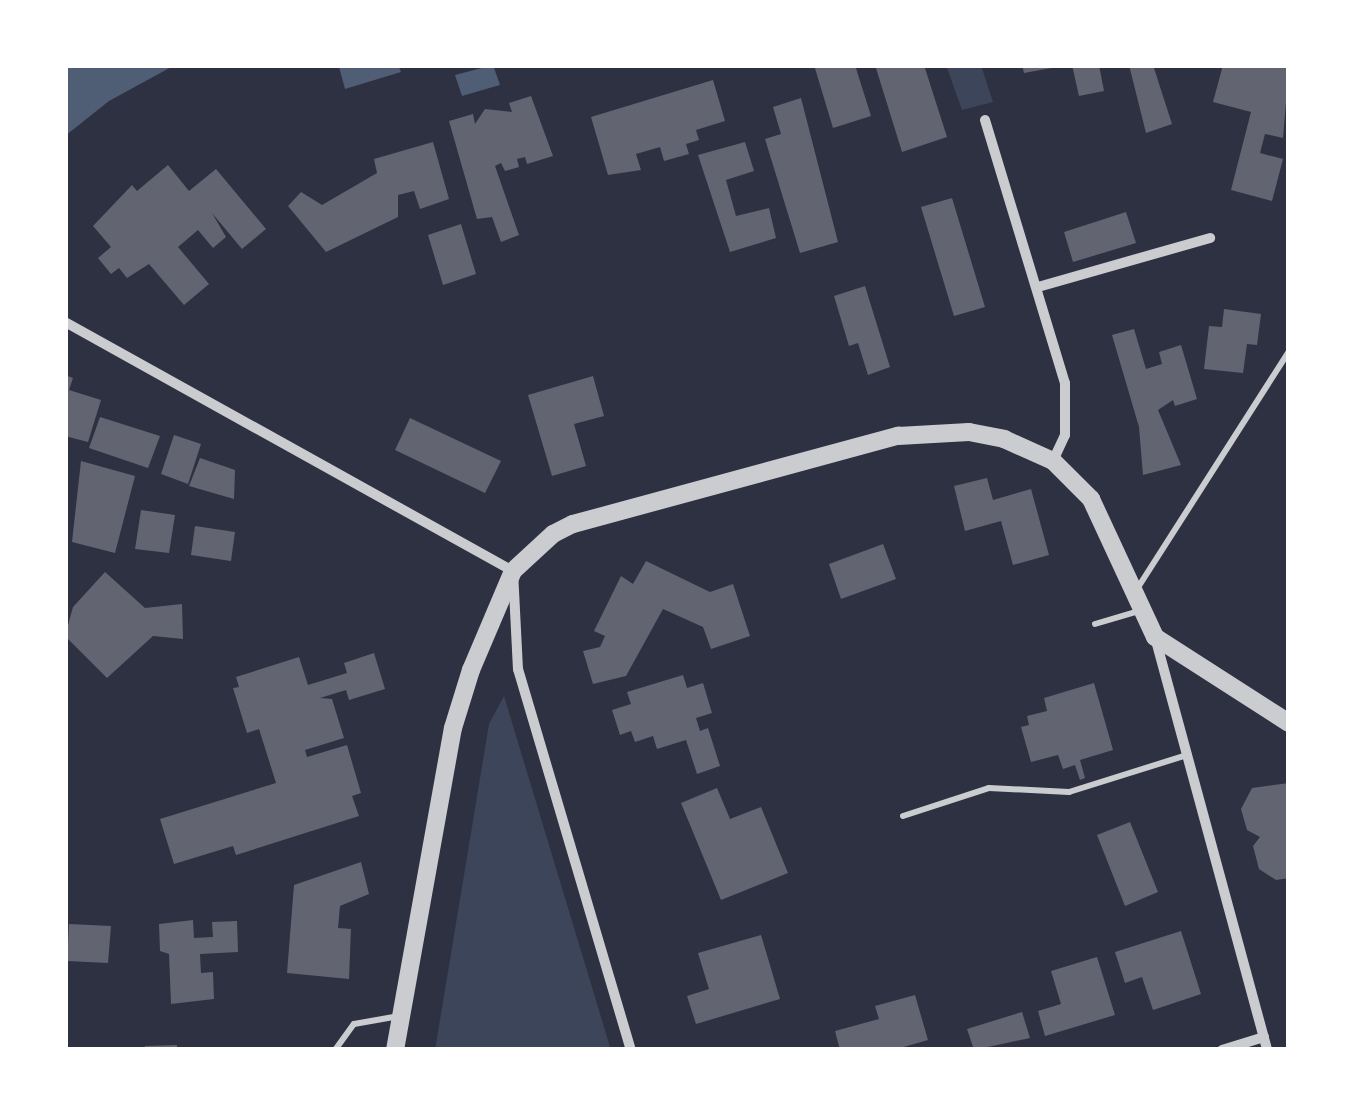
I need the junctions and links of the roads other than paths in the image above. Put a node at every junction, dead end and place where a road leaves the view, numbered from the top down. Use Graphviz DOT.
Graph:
graph roads {
  1 [pos="985,120"];
  2 [pos="1210,238"];
  3 [pos="1038,287"];
  4 [pos="65,322"];
  5 [pos="1289,351"];
  6 [pos="1053,461"];
  7 [pos="512,571"];
  8 [pos="1137,589"];
  9 [pos="1145,609"];
  10 [pos="1095,624"];
  11 [pos="1155,636"];
  12 [pos="1289,723"];
  13 [pos="1187,755"];
  14 [pos="903,816"];
  15 [pos="401,1016"];
  16 [pos="1264,1038"];
  17 [pos="335,1050"];
  18 [pos="395,1050"];
  19 [pos="631,1050"];
  20 [pos="1222,1050"];
  21 [pos="1267,1050"];
  1 -- 3 [label="street"];
  2 -- 3 [label="street"];
  3 -- 6 [label="street"];
  4 -- 7 [label="street"];
  5 -- 8 [label="lane"];
  6 -- 7 [label="street"];
  6 -- 8 [label="street"];
  7 -- 15 [label="street"];
  7 -- 19 [label="street"];
  8 -- 9 [label="street"];
  9 -- 10 [label="lane"];
  9 -- 11 [label="street"];
  11 -- 12 [label="street"];
  11 -- 13 [label="street"];
  13 -- 14 [label="lane"];
  13 -- 16 [label="street"];
  15 -- 17 [label="lane"];
  15 -- 18 [label="street"];
  16 -- 20 [label="street"];
  16 -- 21 [label="street"];
}
